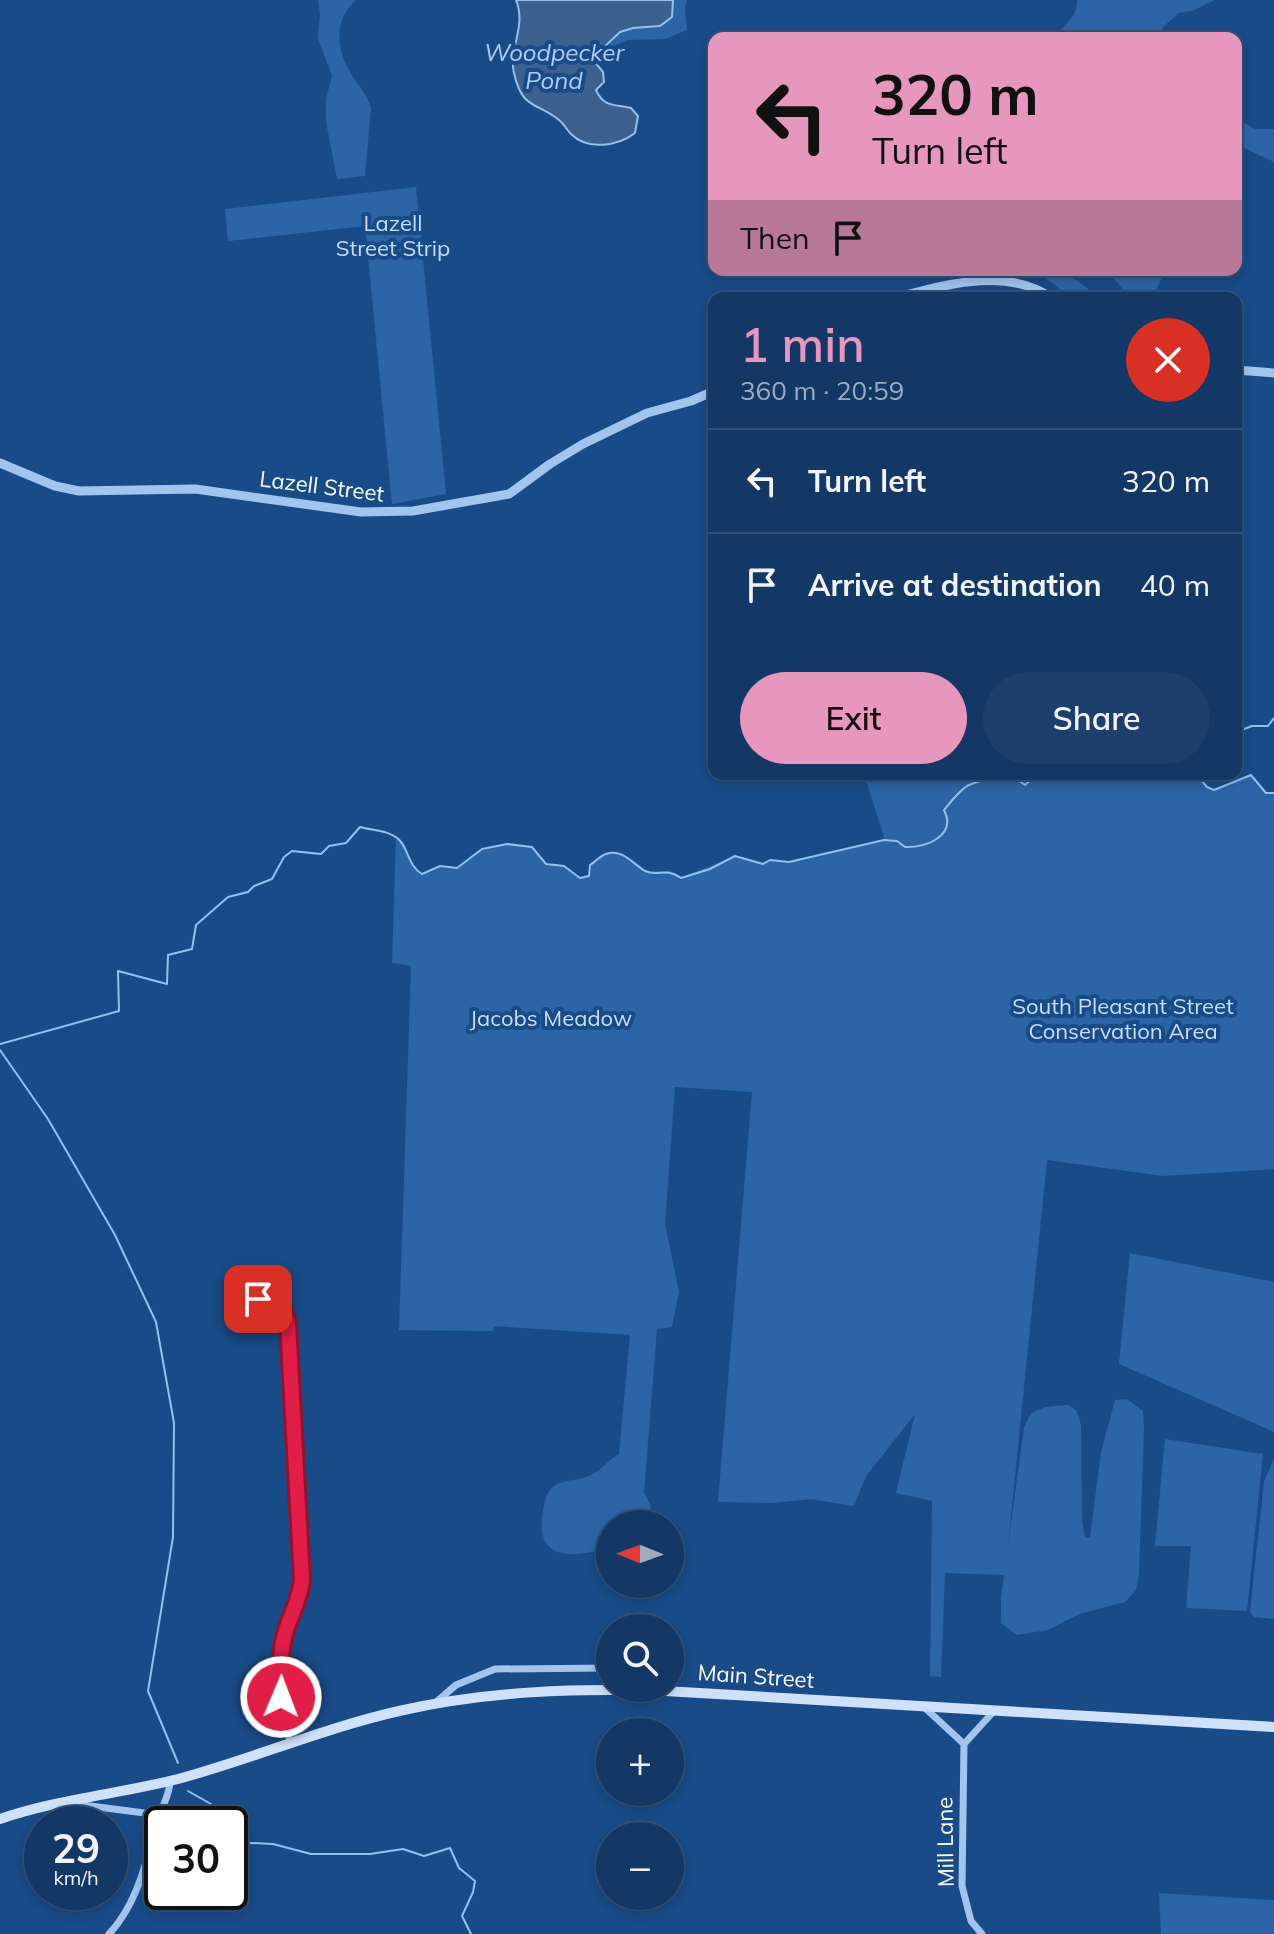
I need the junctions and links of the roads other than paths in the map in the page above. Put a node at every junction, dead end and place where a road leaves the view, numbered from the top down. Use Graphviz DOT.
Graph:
graph roads {
  1 [pos="921,292"];
  2 [pos="1040,292"];
  3 [pos="1242,370"];
  4 [pos="1274,373"];
  5 [pos="708,394"];
  6 [pos="0,463"];
  7 [pos="276,1301"];
  8 [pos="596,1668"];
  9 [pos="596,1690"];
  10 [pos="684,1692"];
  11 [pos="434,1704"];
  12 [pos="923,1707"];
  13 [pos="994,1711"];
  14 [pos="1274,1727"];
  15 [pos="291,1744"];
  16 [pos="964,1744"];
  17 [pos="170,1781"];
  18 [pos="105,1795"];
  19 [pos="63,1803"];
  20 [pos="88,1806"];
  21 [pos="109,1806"];
  22 [pos="164,1806"];
  23 [pos="0,1819"];
  24 [pos="144,1864"];
  25 [pos="109,1934"];
  26 [pos="982,1934"];
  1 -- 2 [label="street"];
  3 -- 4 [label="street"];
  5 -- 6 [label="street, Lazell Street"];
  7 -- 15 [label="street"];
  8 -- 11 [label="street"];
  9 -- 11 [label="main road, Main Street"];
  10 -- 12 [label="main road, Main Street"];
  11 -- 15 [label="main road, Main Street"];
  12 -- 13 [label="main road, Main Street"];
  12 -- 16 [label="street"];
  13 -- 14 [label="main road, Main Street"];
  13 -- 16 [label="street"];
  15 -- 17 [label="main road, Main Street"];
  16 -- 26 [label="street, Mill Lane"];
  17 -- 18 [label="main road, Main Street"];
  17 -- 22 [label="street"];
  18 -- 19 [label="main road, Main Street"];
  18 -- 21 [label="street"];
  19 -- 20 [label="street, Main Street"];
  19 -- 23 [label="main road, Main Street"];
  24 -- 25 [label="street"];
}
